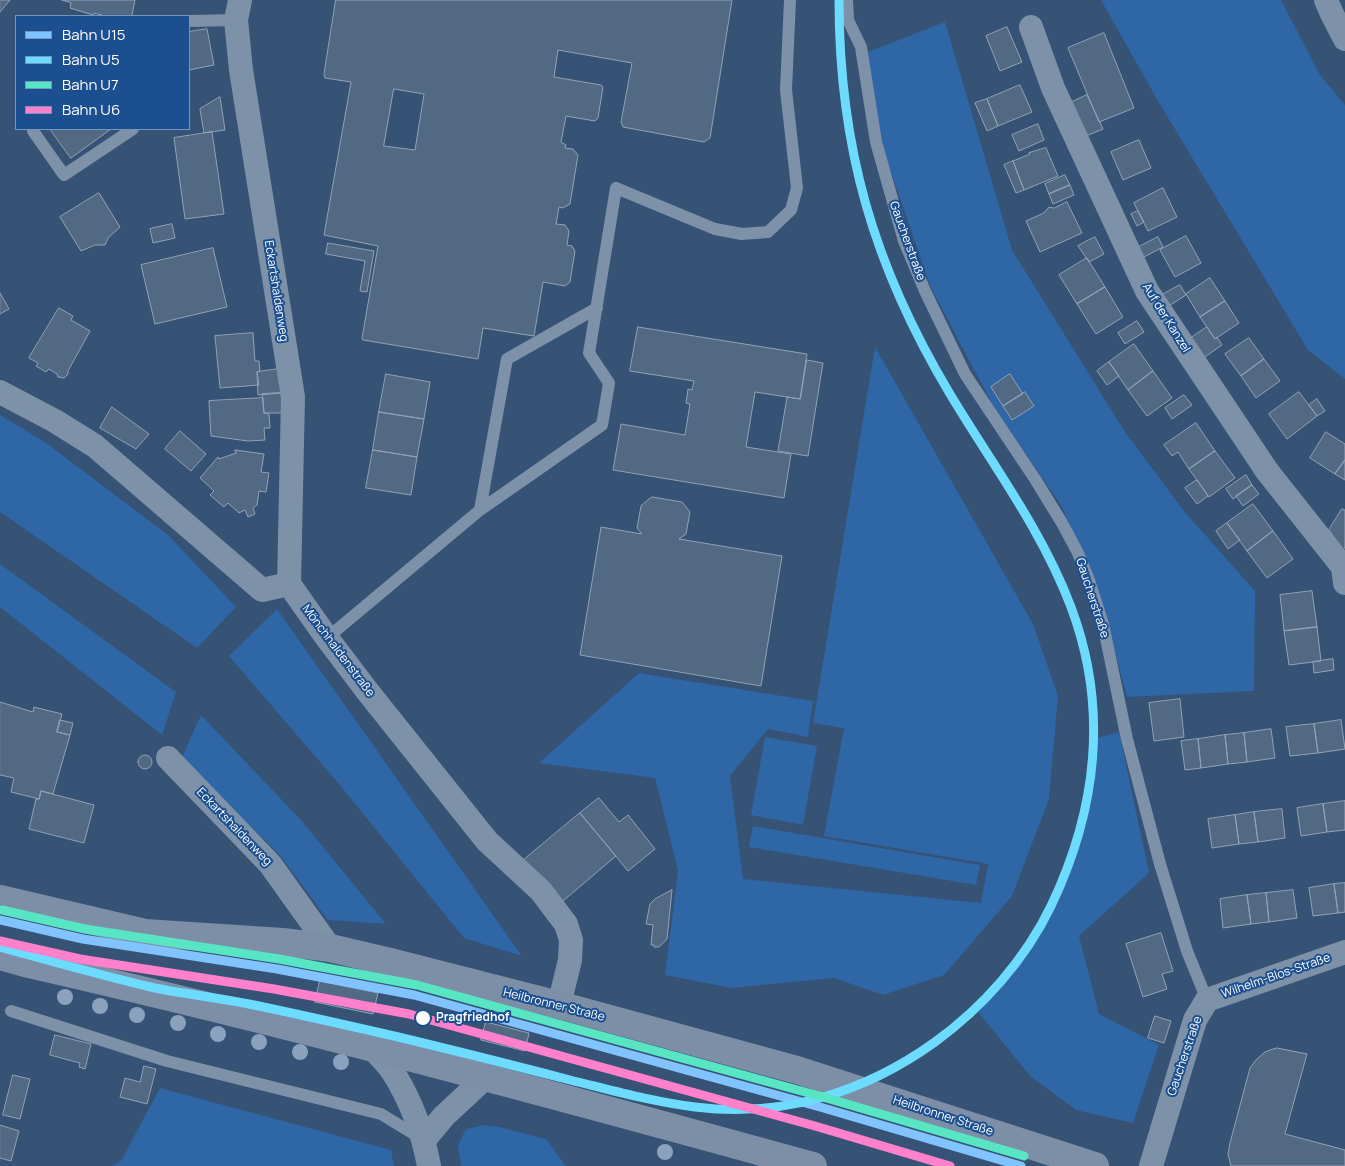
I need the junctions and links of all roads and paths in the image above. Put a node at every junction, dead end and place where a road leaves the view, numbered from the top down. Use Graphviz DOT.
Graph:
graph roads {
  1 [pos="790,0"];
  2 [pos="847,0"];
  3 [pos="1326,0"];
  4 [pos="238,10"];
  5 [pos="190,21"];
  6 [pos="1031,27"];
  7 [pos="1345,39"];
  8 [pos="132,130"];
  9 [pos="33,131"];
  10 [pos="596,308"];
  11 [pos="0,392"];
  12 [pos="480,510"];
  13 [pos="1344,572"];
  14 [pos="289,584"];
  15 [pos="326,638"];
  16 [pos="168,758"];
  17 [pos="0,899"];
  18 [pos="330,948"];
  19 [pos="1345,952"];
  20 [pos="0,956"];
  21 [pos="1207,1000"];
  22 [pos="560,1005"];
  23 [pos="11,1011"];
  24 [pos="370,1046"];
  25 [pos="474,1074"];
  26 [pos="424,1140"];
  27 [pos="429,1166"];
  28 [pos="813,1166"];
  29 [pos="1095,1166"];
  30 [pos="1152,1166"];
  1 -- 10 [label="lane"];
  2 -- 21 [label="lane, Gaucherstraße"];
  3 -- 7 [label="street"];
  4 -- 5 [label="lane"];
  4 -- 14 [label="street, Eckartshaldenweg"];
  6 -- 13 [label="street, Auf der Kanzel"];
  8 -- 9 [label="lane"];
  10 -- 12 [label="lane"];
  10 -- 12 [label="lane"];
  11 -- 14 [label="street"];
  12 -- 15 [label="lane"];
  14 -- 15 [label="street, Mönchhaldenstraße"];
  15 -- 22 [label="street, Mönchhaldenstraße"];
  16 -- 18 [label="street, Eckartshaldenweg"];
  17 -- 18 [label="main road, Heilbronner Straße"];
  18 -- 22 [label="main road, Heilbronner Straße"];
  19 -- 21 [label="street, Wilhelm-Blos-Straße"];
  20 -- 24 [label="main road"];
  21 -- 30 [label="street, Gaucherstraße"];
  22 -- 29 [label="main road, Heilbronner Straße"];
  23 -- 26 [label="lane"];
  24 -- 25 [label="main road"];
  24 -- 26 [label="street"];
  25 -- 26 [label="street"];
  25 -- 28 [label="main road"];
  26 -- 27 [label="street"];
}
